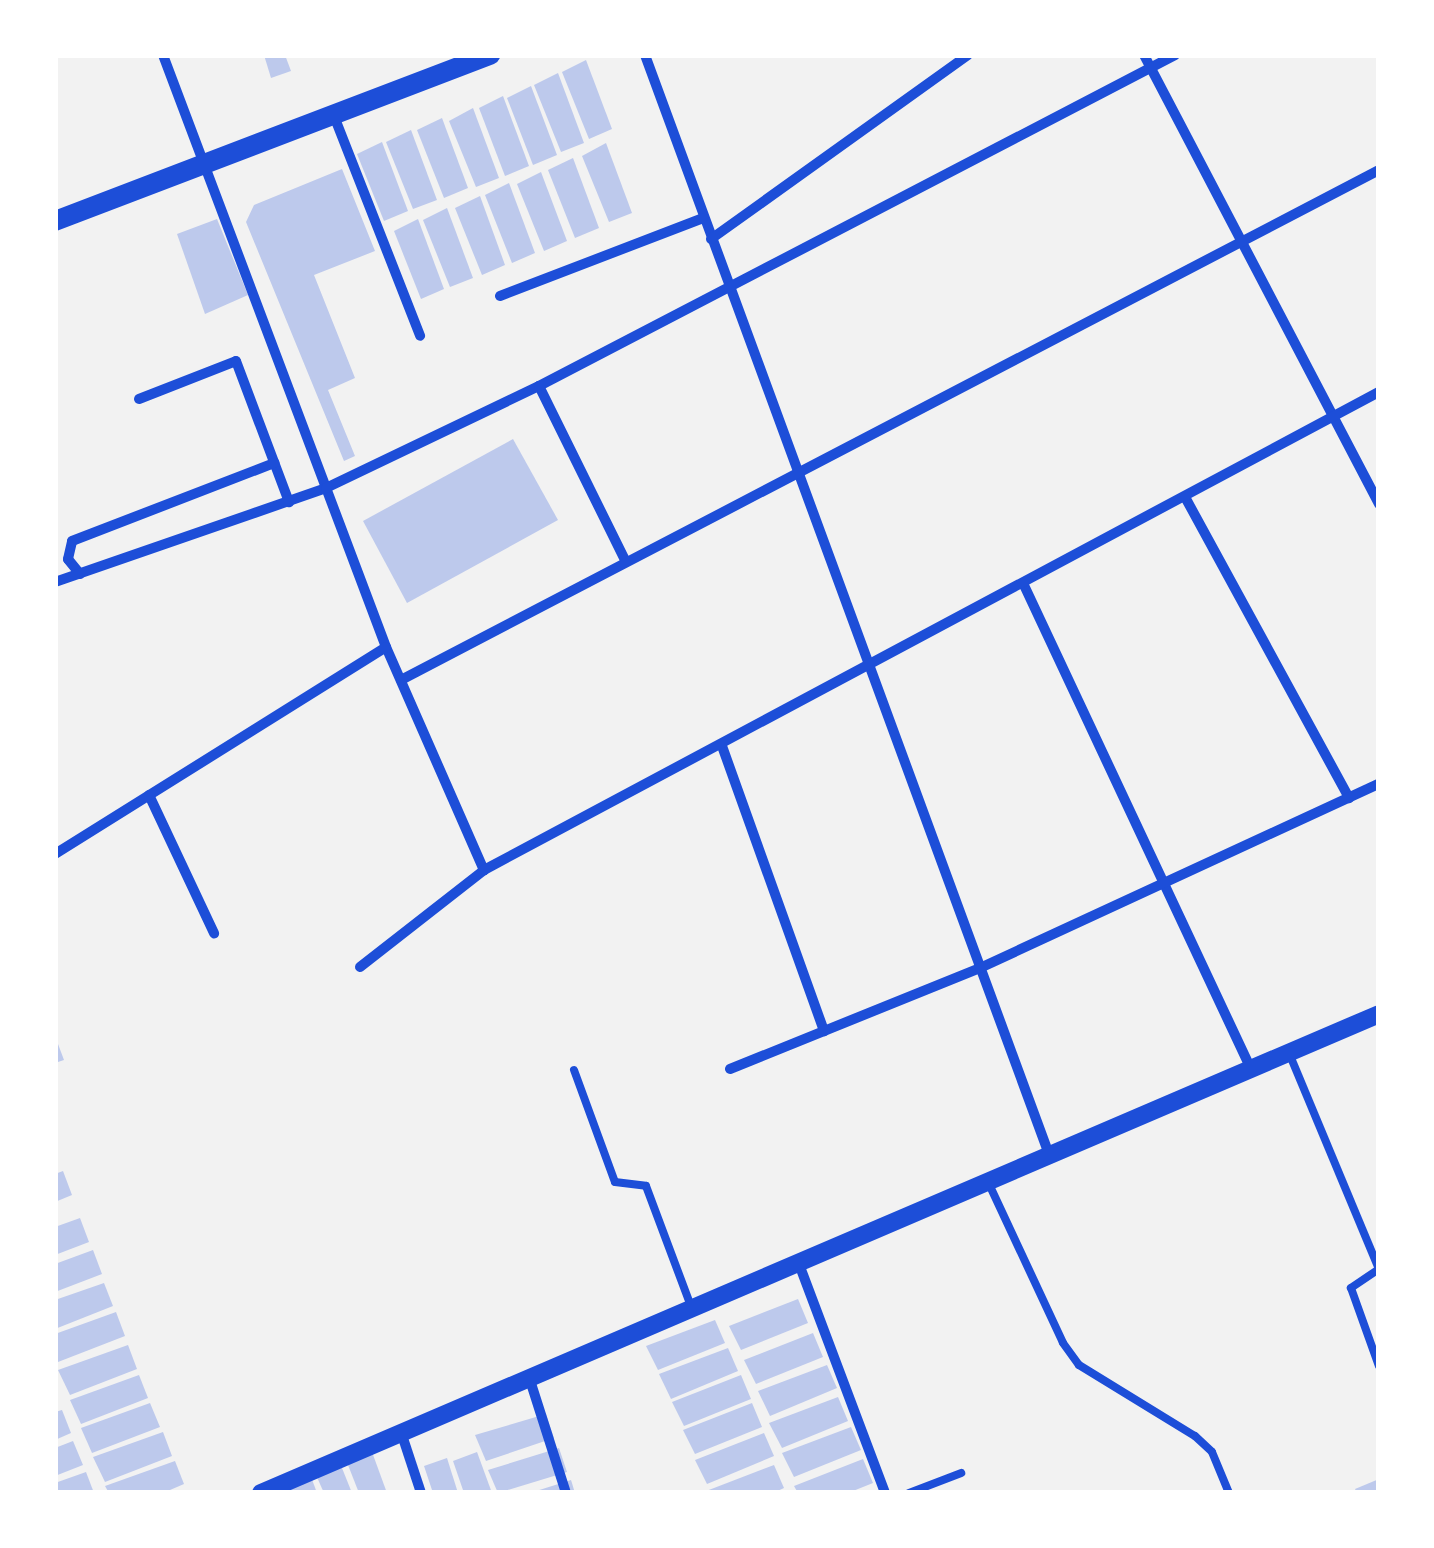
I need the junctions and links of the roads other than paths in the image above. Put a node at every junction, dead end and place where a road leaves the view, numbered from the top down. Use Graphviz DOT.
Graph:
graph roads {
  1 [pos="163,55"];
  2 [pos="490,55"];
  3 [pos="646,55"];
  4 [pos="968,55"];
  5 [pos="1144,55"];
  6 [pos="1175,55"];
  7 [pos="1151,68"];
  8 [pos="334,116"];
  9 [pos="207,165"];
  10 [pos="1379,170"];
  11 [pos="704,218"];
  12 [pos="55,221"];
  13 [pos="711,239"];
  14 [pos="1242,242"];
  15 [pos="728,289"];
  16 [pos="500,296"];
  17 [pos="420,336"];
  18 [pos="540,386"];
  19 [pos="1379,392"];
  20 [pos="140,399"];
  21 [pos="1333,416"];
  22 [pos="274,463"];
  23 [pos="796,474"];
  24 [pos="326,488"];
  25 [pos="1184,497"];
  26 [pos="288,502"];
  27 [pos="1379,504"];
  28 [pos="626,562"];
  29 [pos="80,574"];
  30 [pos="55,582"];
  31 [pos="1023,583"];
  32 [pos="386,647"];
  33 [pos="868,666"];
  34 [pos="401,680"];
  35 [pos="722,746"];
  36 [pos="1379,784"];
  37 [pos="149,795"];
  38 [pos="1349,798"];
  39 [pos="55,854"];
  40 [pos="484,870"];
  41 [pos="1166,882"];
  42 [pos="214,933"];
  43 [pos="360,967"];
  44 [pos="980,968"];
  45 [pos="1379,1014"];
  46 [pos="824,1032"];
  47 [pos="1289,1054"];
  48 [pos="730,1069"];
  49 [pos="574,1070"];
  50 [pos="1252,1070"];
  51 [pos="1050,1158"];
  52 [pos="989,1184"];
  53 [pos="798,1264"];
  54 [pos="1379,1268"];
  55 [pos="692,1309"];
  56 [pos="1379,1366"];
  57 [pos="528,1376"];
  58 [pos="401,1431"];
  59 [pos="961,1474"];
  60 [pos="261,1493"];
  61 [pos="421,1493"];
  62 [pos="566,1493"];
  63 [pos="885,1493"];
  64 [pos="909,1493"];
  65 [pos="1229,1493"];
  1 -- 9 [label="street"];
  2 -- 8 [label="main road"];
  3 -- 11 [label="street"];
  4 -- 13 [label="street"];
  5 -- 7 [label="street"];
  6 -- 7 [label="street"];
  7 -- 14 [label="street"];
  7 -- 15 [label="street"];
  8 -- 9 [label="main road"];
  8 -- 17 [label="street"];
  9 -- 12 [label="main road"];
  9 -- 24 [label="street"];
  10 -- 14 [label="street"];
  11 -- 13 [label="street"];
  11 -- 16 [label="street"];
  13 -- 15 [label="street"];
  14 -- 21 [label="street"];
  14 -- 23 [label="street"];
  15 -- 18 [label="street"];
  15 -- 23 [label="street"];
  18 -- 24 [label="street"];
  18 -- 28 [label="street"];
  19 -- 21 [label="street"];
  20 -- 22 [label="street"];
  21 -- 25 [label="street"];
  21 -- 27 [label="street"];
  22 -- 26 [label="street"];
  22 -- 29 [label="street"];
  23 -- 28 [label="street"];
  23 -- 33 [label="street"];
  24 -- 26 [label="street"];
  24 -- 32 [label="street"];
  25 -- 31 [label="street"];
  25 -- 38 [label="street"];
  26 -- 29 [label="street"];
  28 -- 34 [label="street"];
  29 -- 30 [label="street"];
  31 -- 33 [label="street"];
  31 -- 41 [label="street"];
  32 -- 34 [label="street"];
  32 -- 37 [label="street"];
  33 -- 35 [label="street"];
  33 -- 44 [label="street"];
  34 -- 40 [label="street"];
  35 -- 40 [label="street"];
  35 -- 46 [label="street"];
  36 -- 38 [label="street"];
  37 -- 39 [label="street"];
  37 -- 42 [label="street"];
  38 -- 41 [label="street"];
  40 -- 43 [label="street"];
  41 -- 44 [label="street"];
  41 -- 50 [label="street"];
  44 -- 46 [label="street"];
  44 -- 51 [label="street"];
  45 -- 47 [label="street"];
  46 -- 48 [label="street"];
  47 -- 50 [label="street"];
  47 -- 54 [label="lane"];
  49 -- 55 [label="lane"];
  50 -- 51 [label="street"];
  51 -- 52 [label="street"];
  52 -- 53 [label="street"];
  52 -- 65 [label="lane"];
  53 -- 55 [label="street"];
  53 -- 63 [label="street"];
  54 -- 56 [label="lane"];
  55 -- 57 [label="street"];
  57 -- 58 [label="street"];
  57 -- 62 [label="street"];
  58 -- 60 [label="street"];
  58 -- 61 [label="street"];
  59 -- 64 [label="lane"];
}
